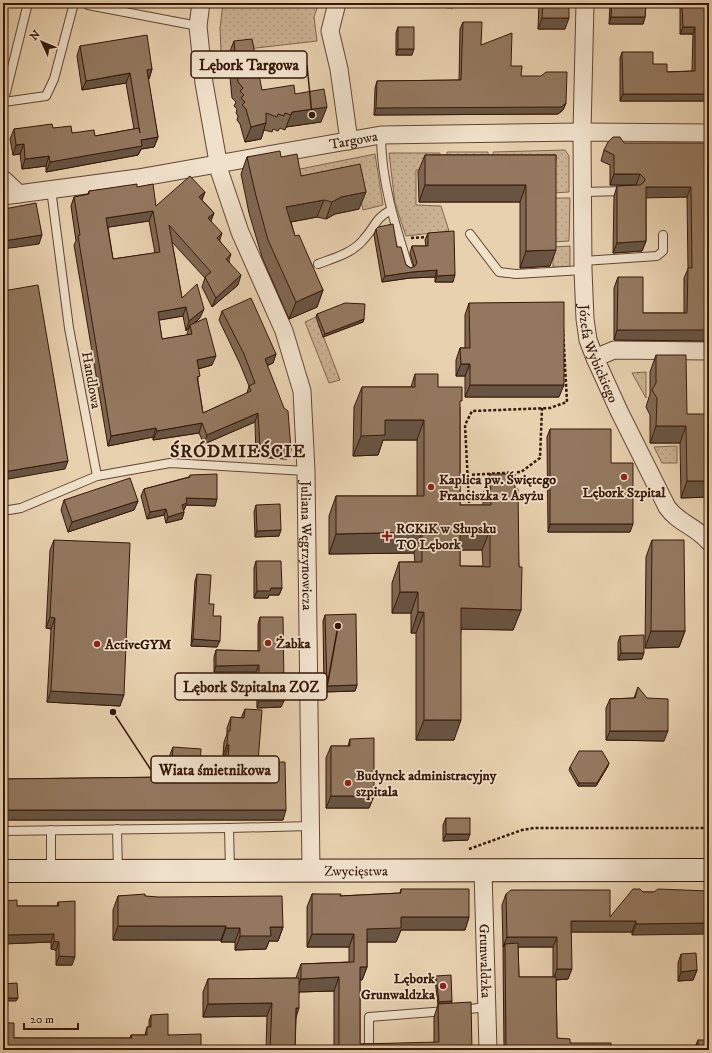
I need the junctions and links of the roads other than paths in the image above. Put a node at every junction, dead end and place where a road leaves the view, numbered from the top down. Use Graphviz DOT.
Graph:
graph roads {
  1 [pos="28,3"];
  2 [pos="74,3"];
  3 [pos="86,3"];
  4 [pos="201,3"];
  5 [pos="337,3"];
  6 [pos="585,3"];
  7 [pos="198,26"];
  8 [pos="3,103"];
  9 [pos="582,132"];
  10 [pos="709,133"];
  11 [pos="381,135"];
  12 [pos="349,141"];
  13 [pos="219,164"];
  14 [pos="3,179"];
  15 [pos="51,189"];
  16 [pos="636,190"];
  17 [pos="582,192"];
  18 [pos="11,195"];
  19 [pos="391,210"];
  20 [pos="470,234"];
  21 [pos="663,235"];
  22 [pos="318,264"];
  23 [pos="583,265"];
  24 [pos="409,269"];
  25 [pos="709,352"];
  26 [pos="595,358"];
  27 [pos="306,471"];
  28 [pos="97,476"];
  29 [pos="3,511"];
  30 [pos="707,537"];
  31 [pos="311,826"];
  32 [pos="229,828"];
  33 [pos="117,829"];
  34 [pos="50,830"];
  35 [pos="3,832"];
  36 [pos="311,870"];
  37 [pos="709,870"];
  38 [pos="3,871"];
  39 [pos="51,871"];
  40 [pos="118,871"];
  41 [pos="230,871"];
  42 [pos="483,871"];
  43 [pos="487,1007"];
  44 [pos="368,1050"];
  45 [pos="488,1050"];
  1 -- 8 [label="lane"];
  2 -- 8 [label="lane"];
  3 -- 7 [label="lane"];
  4 -- 7 [label="street, Juliana Węgrzynowicza"];
  5 -- 12 [label="street"];
  6 -- 9 [label="street, Józefa Wybickiego"];
  7 -- 13 [label="street, Juliana Węgrzynowicza"];
  9 -- 10 [label="street, Targowa"];
  9 -- 11 [label="street, Targowa"];
  9 -- 17 [label="street, Józefa Wybickiego"];
  11 -- 12 [label="street, Targowa"];
  11 -- 19 [label="lane"];
  12 -- 13 [label="street, Targowa"];
  13 -- 15 [label="street, Targowa"];
  13 -- 27 [label="street, Juliana Węgrzynowicza"];
  14 -- 18 [label="street"];
  15 -- 18 [label="street, Targowa"];
  15 -- 28 [label="lane, Handlowa"];
  16 -- 17 [label="lane"];
  17 -- 23 [label="street, Józefa Wybickiego"];
  19 -- 22 [label="lane"];
  19 -- 24 [label="lane"];
  20 -- 23 [label="lane"];
  21 -- 23 [label="lane"];
  23 -- 26 [label="street, Józefa Wybickiego"];
  25 -- 26 [label="street"];
  26 -- 30 [label="street, Józefa Wybickiego"];
  27 -- 28 [label="lane"];
  27 -- 31 [label="street, Juliana Węgrzynowicza"];
  28 -- 29 [label="lane"];
  31 -- 32 [label="lane"];
  31 -- 36 [label="street, Juliana Węgrzynowicza"];
  32 -- 33 [label="lane"];
  32 -- 41 [label="lane"];
  33 -- 34 [label="lane"];
  33 -- 40 [label="lane"];
  34 -- 35 [label="lane"];
  34 -- 39 [label="lane"];
  36 -- 41 [label="main road, Zwycięstwa"];
  36 -- 42 [label="main road, Zwycięstwa"];
  37 -- 42 [label="main road, Zwycięstwa"];
  38 -- 39 [label="main road, Zwycięstwa"];
  39 -- 40 [label="main road, Zwycięstwa"];
  40 -- 41 [label="main road, Zwycięstwa"];
  42 -- 43 [label="street, Grunwaldzka"];
  43 -- 44 [label="lane"];
  43 -- 45 [label="street, Grunwaldzka"];
}
